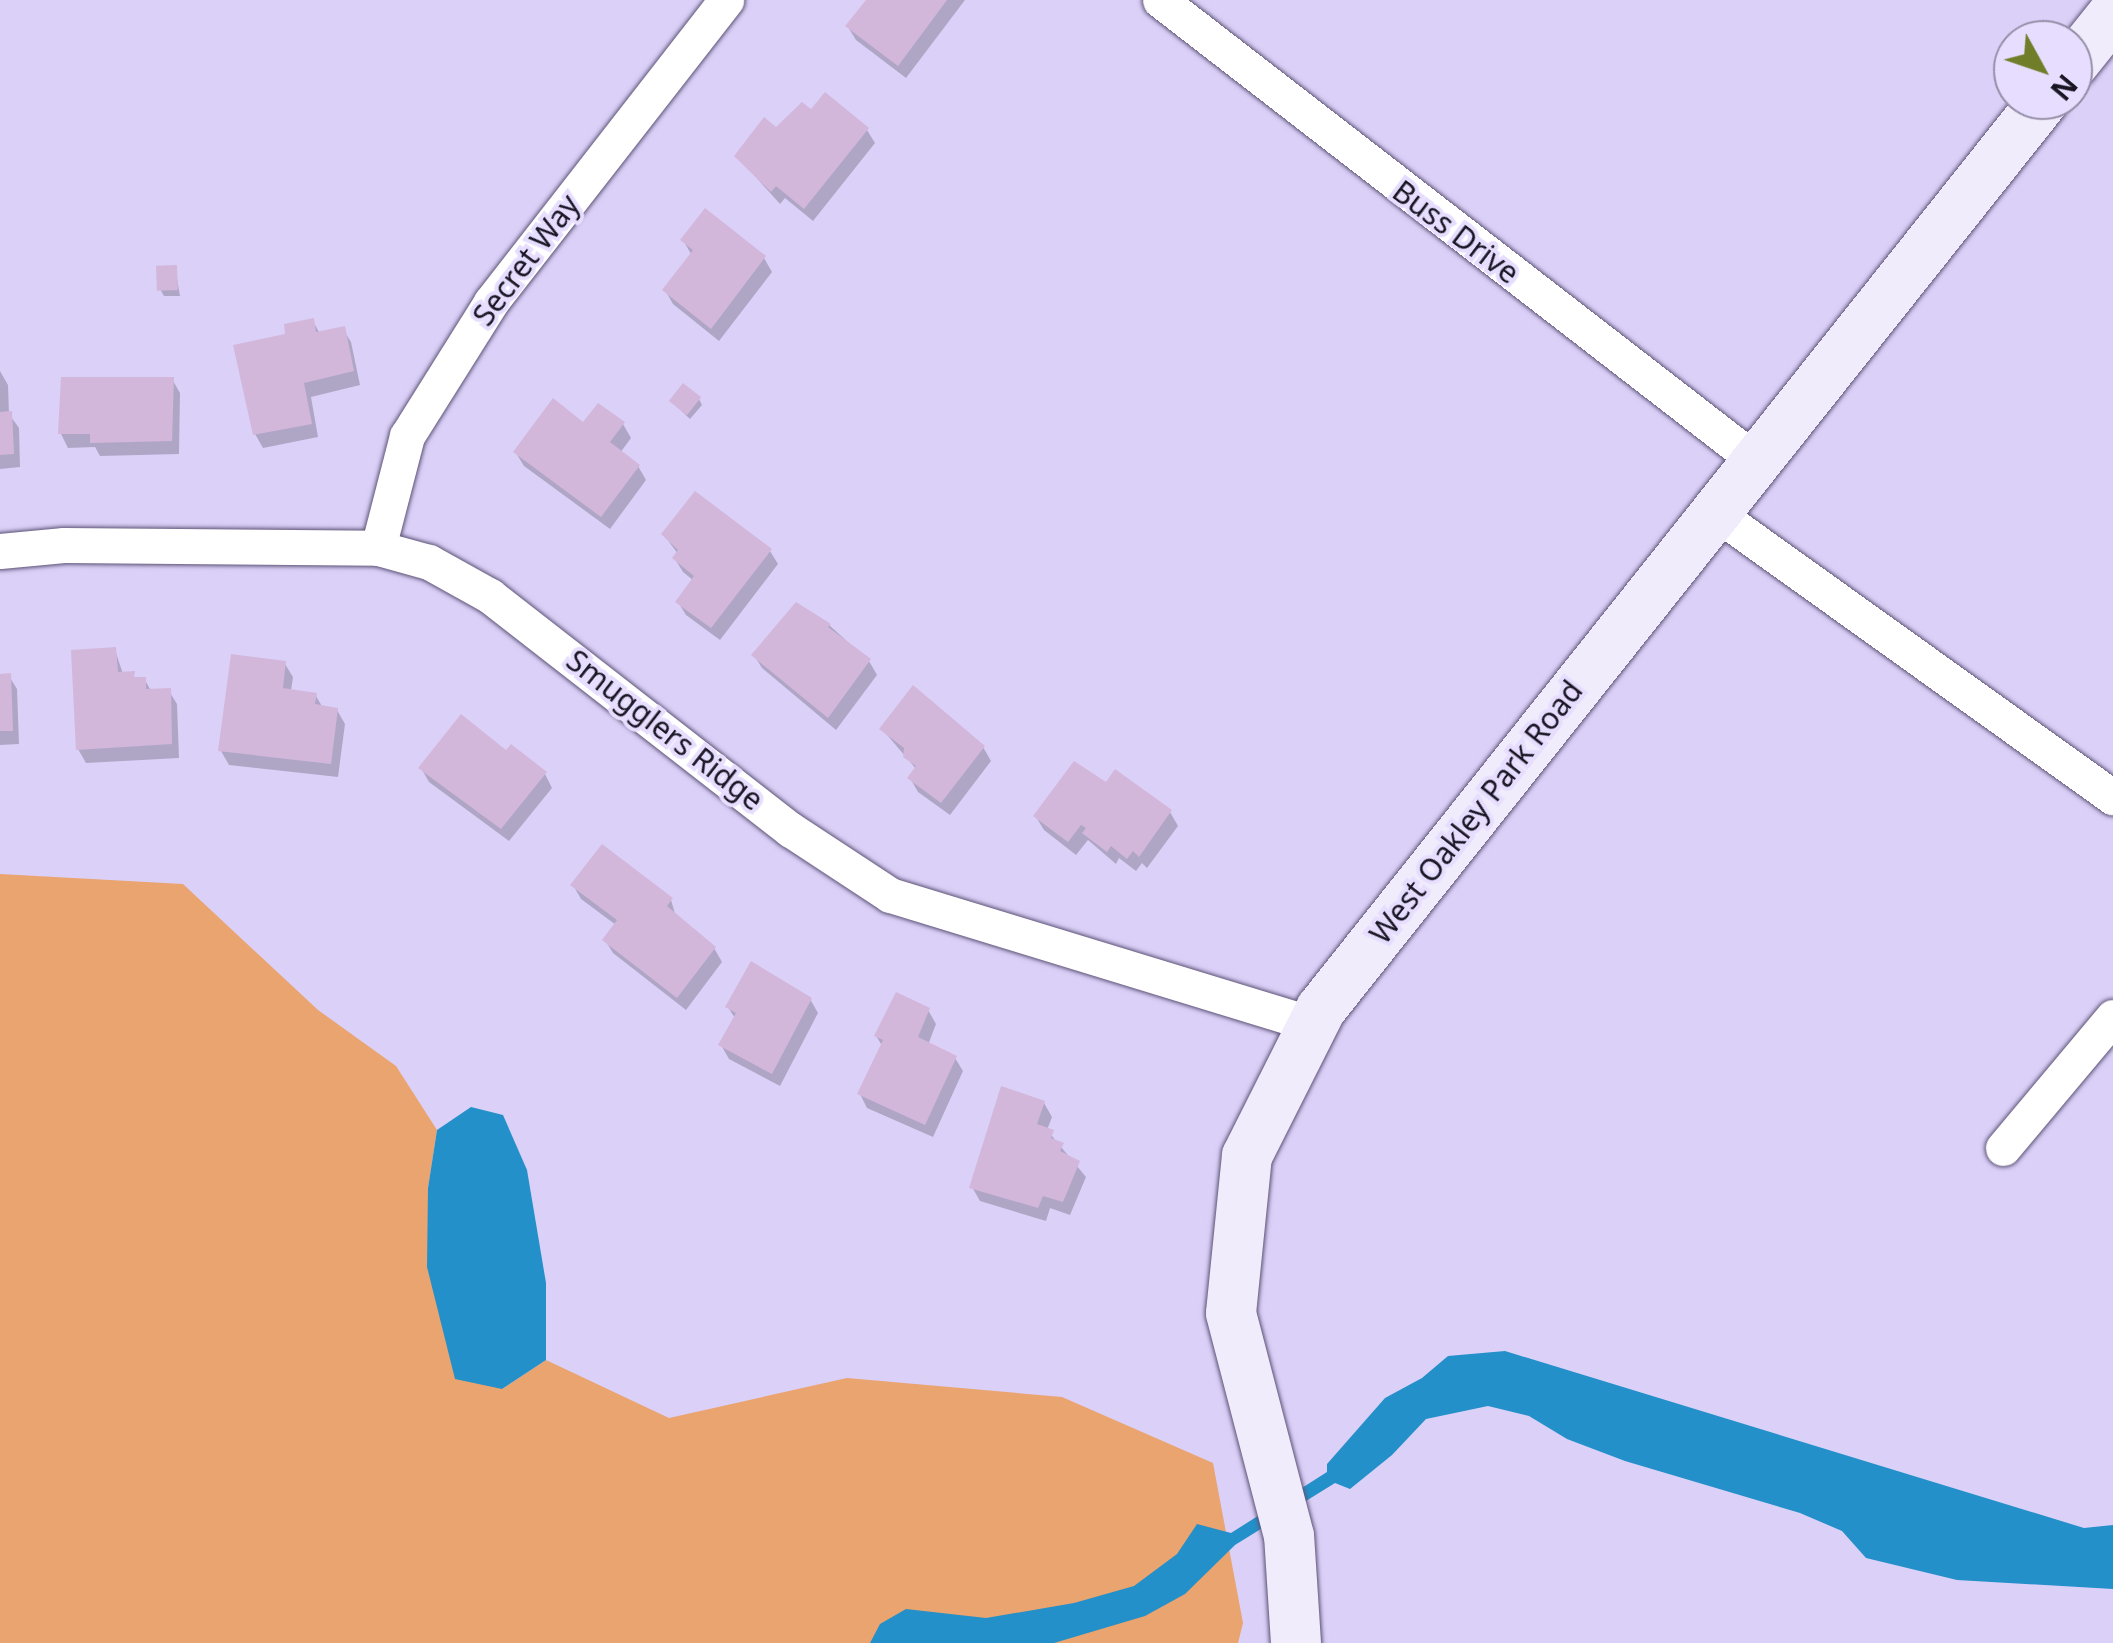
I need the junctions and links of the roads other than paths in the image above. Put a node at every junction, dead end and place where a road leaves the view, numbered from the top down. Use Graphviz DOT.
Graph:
graph roads {
  1 [pos="726,0"];
  2 [pos="1160,0"];
  3 [pos="2113,14"];
  4 [pos="2093,39"];
  5 [pos="2028,120"];
  6 [pos="1755,460"];
  7 [pos="1713,511"];
  8 [pos="378,548"];
  9 [pos="0,551"];
  10 [pos="2113,798"];
  11 [pos="2113,1017"];
  12 [pos="1313,1024"];
  13 [pos="2002,1148"];
  14 [pos="1296,1643"];
  1 -- 8 [label="street, Secret Way"];
  2 -- 6 [label="street, Buss Drive"];
  3 -- 4 [label="street"];
  5 -- 6 [label="street, West Oakley Park Road"];
  6 -- 7 [label="street, West Oakley Park Road"];
  7 -- 10 [label="street"];
  7 -- 12 [label="street, West Oakley Park Road"];
  8 -- 9 [label="street, Smugglers Ridge"];
  8 -- 12 [label="street, Smugglers Ridge"];
  11 -- 13 [label="street"];
  12 -- 14 [label="street, West Oakley Park Road"];
}
